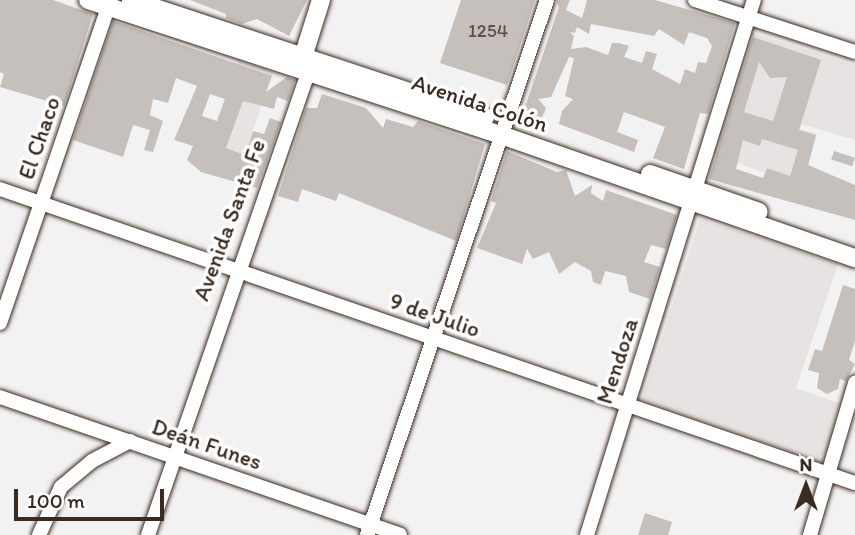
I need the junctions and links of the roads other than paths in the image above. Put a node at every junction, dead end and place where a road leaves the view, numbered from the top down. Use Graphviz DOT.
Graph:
graph roads {
  1 [pos="88,0"];
  2 [pos="131,0"];
  3 [pos="321,0"];
  4 [pos="547,0"];
  5 [pos="695,0"];
  6 [pos="754,0"];
  7 [pos="108,7"];
  8 [pos="749,17"];
  9 [pos="855,52"];
  10 [pos="306,64"];
  11 [pos="503,129"];
  12 [pos="0,188"];
  13 [pos="693,195"];
  14 [pos="41,203"];
  15 [pos="855,245"];
  16 [pos="855,258"];
  17 [pos="237,270"];
  18 [pos="0,323"];
  19 [pos="435,339"];
  20 [pos="855,383"];
  21 [pos="0,397"];
  22 [pos="626,405"];
  23 [pos="130,441"];
  24 [pos="174,457"];
  25 [pos="828,474"];
  26 [pos="855,483"];
  27 [pos="368,530"];
  28 [pos="39,535"];
  29 [pos="148,535"];
  30 [pos="400,535"];
  31 [pos="587,535"];
  32 [pos="810,535"];
  1 -- 7 [label="main road, Avenida Colón"];
  2 -- 10 [label="main road, Avenida Colón"];
  3 -- 10 [label="main road, Avenida Santa Fe"];
  4 -- 11 [label="street"];
  5 -- 8 [label="street"];
  6 -- 8 [label="street, Mendoza"];
  7 -- 10 [label="main road, Avenida Colón"];
  7 -- 14 [label="street, El Chaco"];
  8 -- 9 [label="street"];
  8 -- 13 [label="street, Mendoza"];
  10 -- 11 [label="main road, Avenida Colón"];
  10 -- 17 [label="street, Avenida Santa Fe"];
  11 -- 13 [label="main road, Avenida Colón"];
  11 -- 19 [label="street"];
  12 -- 14 [label="street, 9 de Julio"];
  13 -- 15 [label="main road, Avenida Colón"];
  13 -- 16 [label="main road, Avenida Colón"];
  13 -- 22 [label="street, Mendoza"];
  14 -- 17 [label="street, 9 de Julio"];
  14 -- 18 [label="street, El Chaco"];
  17 -- 19 [label="street, 9 de Julio"];
  17 -- 24 [label="street, Avenida Santa Fe"];
  19 -- 22 [label="street, 9 de Julio"];
  19 -- 27 [label="street"];
  20 -- 25 [label="street"];
  21 -- 23 [label="street, Deán Funes"];
  22 -- 25 [label="street, 9 de Julio"];
  22 -- 31 [label="street, Mendoza"];
  23 -- 24 [label="street, Deán Funes"];
  23 -- 28 [label="street"];
  24 -- 27 [label="street, Deán Funes"];
  24 -- 29 [label="street, Avenida Santa Fe"];
  25 -- 26 [label="street, 9 de Julio"];
  25 -- 32 [label="street"];
  27 -- 30 [label="street, Deán Funes"];
}
